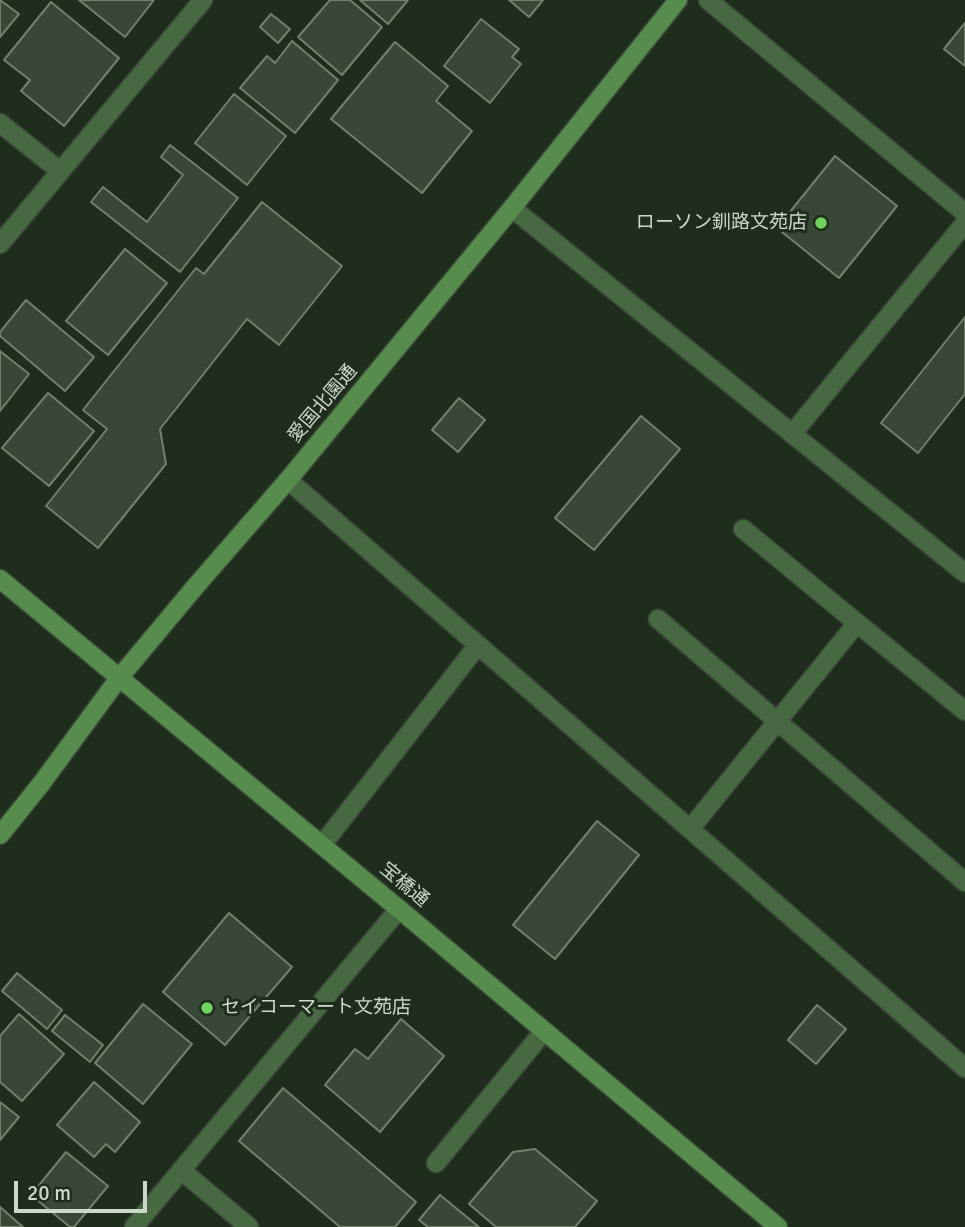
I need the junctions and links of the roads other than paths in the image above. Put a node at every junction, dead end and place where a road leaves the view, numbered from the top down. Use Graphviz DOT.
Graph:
graph roads {
  1 [pos="204,0"];
  2 [pos="678,0"];
  3 [pos="708,0"];
  4 [pos="0,123"];
  5 [pos="60,171"];
  6 [pos="512,208"];
  7 [pos="965,214"];
  8 [pos="965,223"];
  9 [pos="0,244"];
  10 [pos="792,434"];
  11 [pos="288,480"];
  12 [pos="743,529"];
  13 [pos="965,573"];
  14 [pos="0,579"];
  15 [pos="658,619"];
  16 [pos="856,623"];
  17 [pos="478,645"];
  18 [pos="120,678"];
  19 [pos="965,711"];
  20 [pos="777,721"];
  21 [pos="690,829"];
  22 [pos="0,835"];
  23 [pos="322,845"];
  24 [pos="965,881"];
  25 [pos="399,909"];
  26 [pos="544,1031"];
  27 [pos="965,1068"];
  28 [pos="436,1163"];
  29 [pos="181,1170"];
  30 [pos="134,1227"];
  31 [pos="249,1227"];
  32 [pos="778,1227"];
  1 -- 5 [label="street"];
  2 -- 6 [label="street, 愛国北園通"];
  3 -- 7 [label="street"];
  4 -- 5 [label="street"];
  5 -- 9 [label="street"];
  6 -- 10 [label="street"];
  6 -- 11 [label="street, 愛国北園通"];
  8 -- 10 [label="street"];
  10 -- 13 [label="street"];
  11 -- 17 [label="street"];
  11 -- 18 [label="street, 愛国北園通"];
  12 -- 16 [label="street"];
  14 -- 18 [label="street, 宝橋通"];
  15 -- 20 [label="street"];
  16 -- 19 [label="street"];
  16 -- 20 [label="street"];
  17 -- 21 [label="street"];
  17 -- 23 [label="street"];
  18 -- 22 [label="street, 愛国北園通"];
  18 -- 23 [label="street, 宝橋通"];
  20 -- 21 [label="street"];
  20 -- 24 [label="street"];
  21 -- 27 [label="street"];
  23 -- 25 [label="street, 宝橋通"];
  25 -- 26 [label="street, 宝橋通"];
  25 -- 29 [label="street"];
  26 -- 28 [label="street"];
  26 -- 32 [label="street, 宝橋通"];
  29 -- 30 [label="street"];
  29 -- 31 [label="street"];
}
